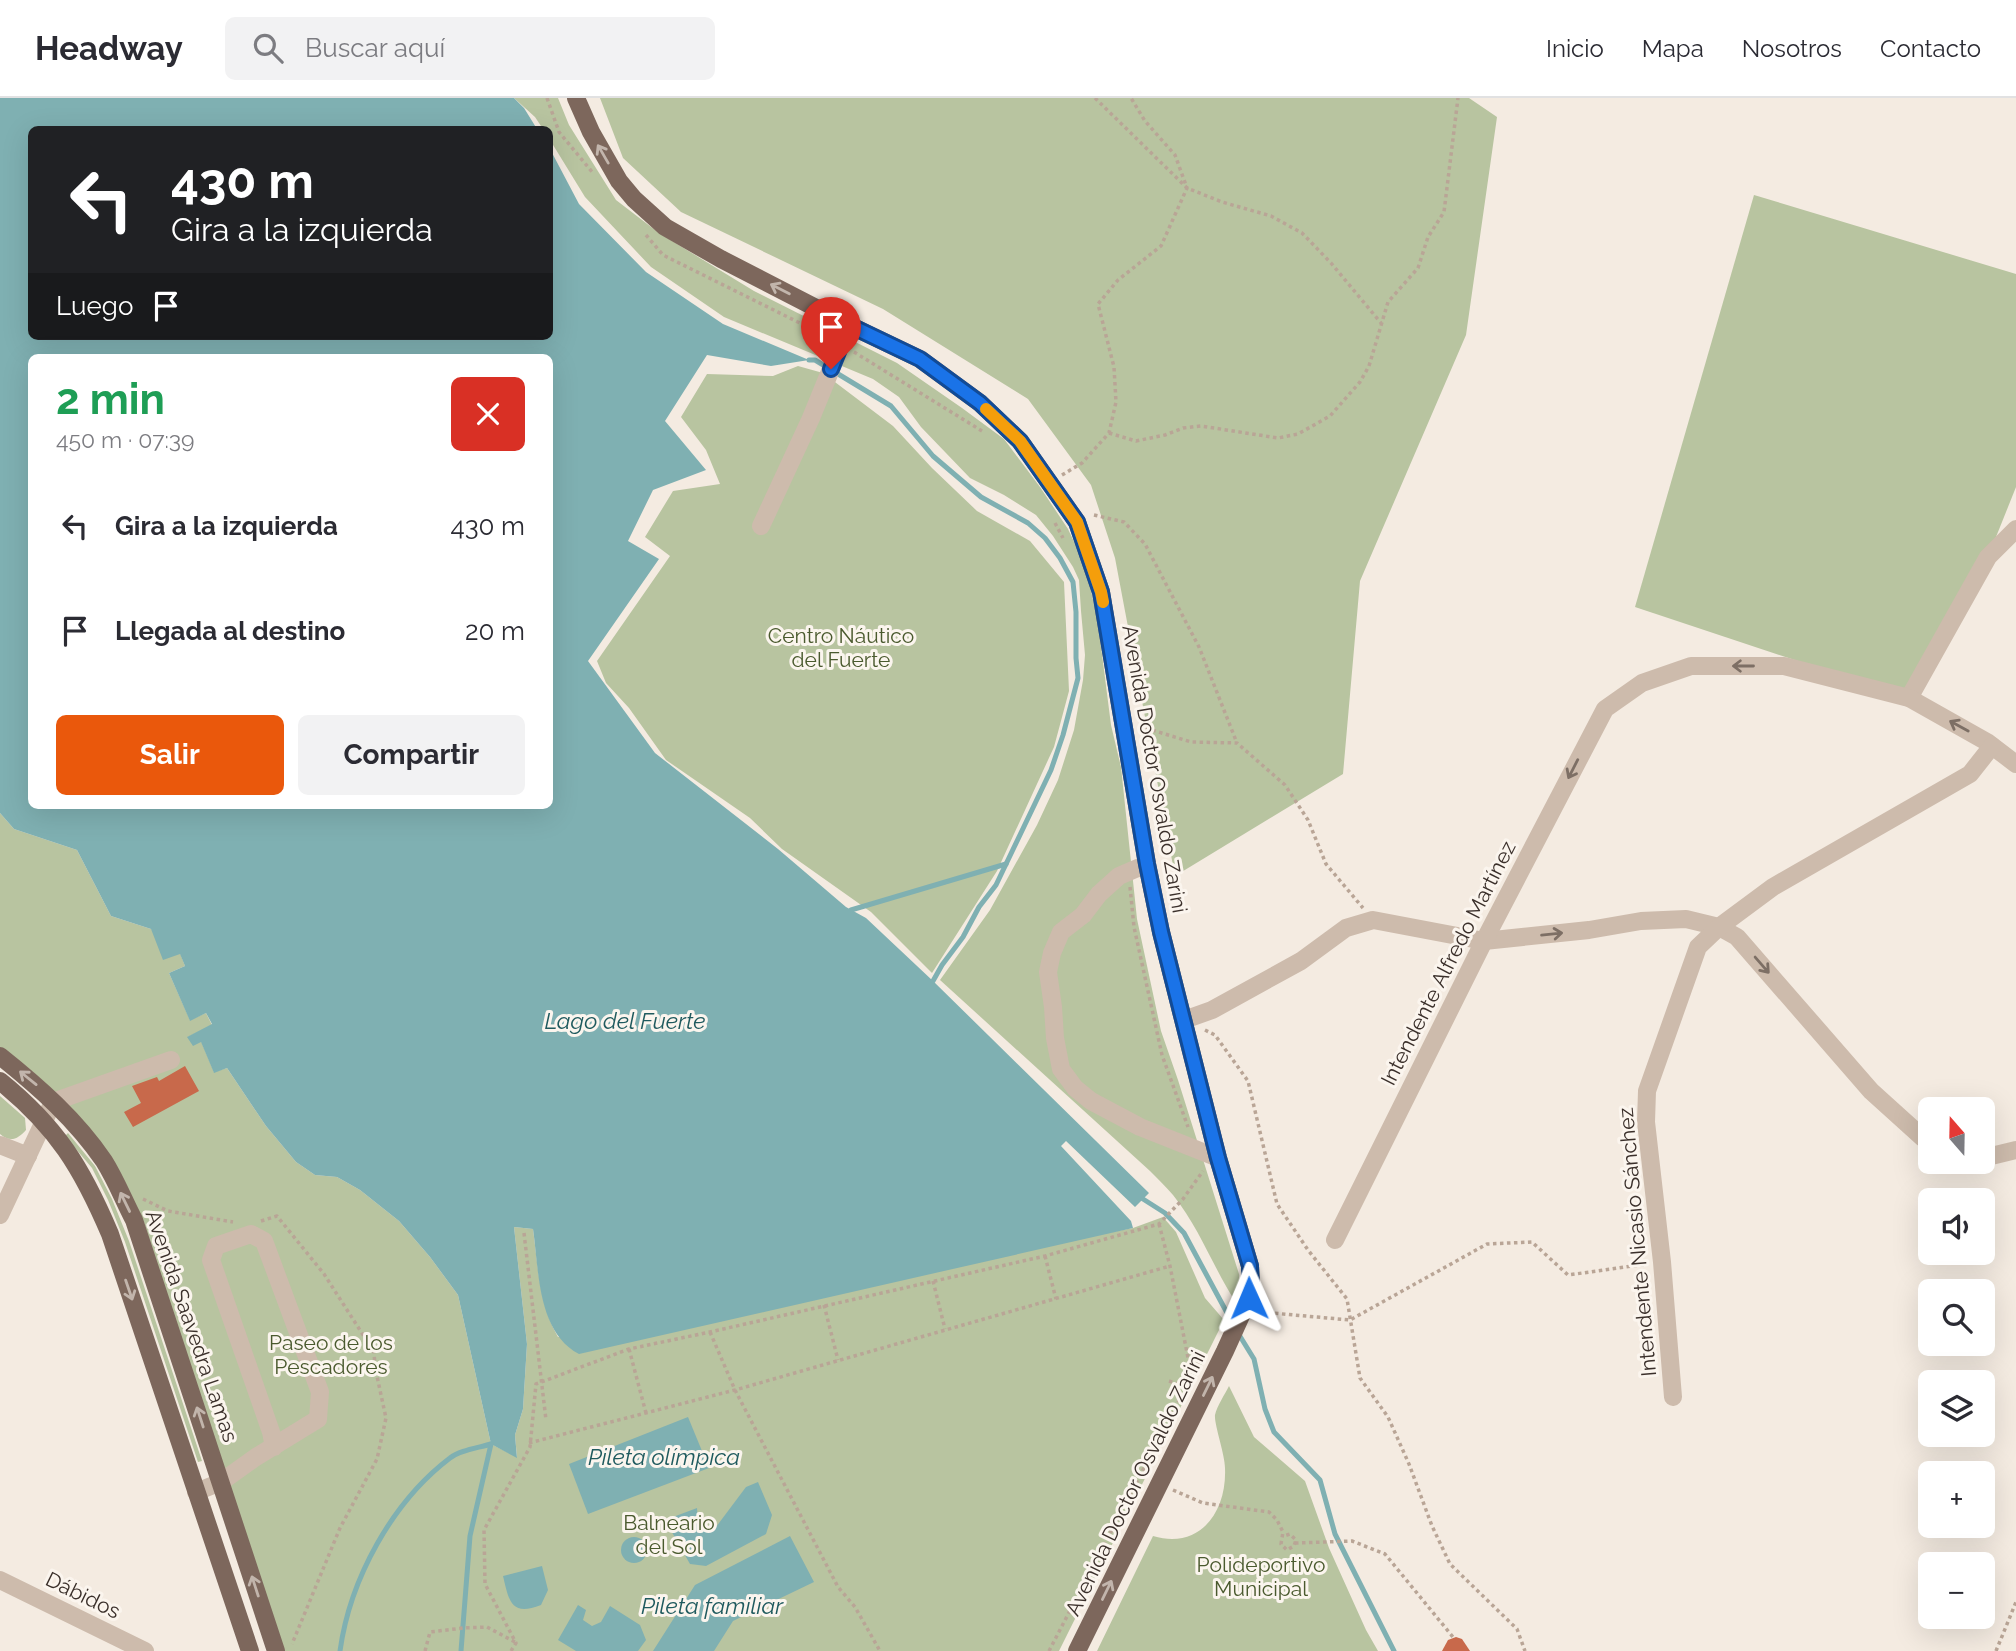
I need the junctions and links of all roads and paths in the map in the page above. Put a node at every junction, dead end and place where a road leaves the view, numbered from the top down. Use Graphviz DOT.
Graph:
graph roads {
  1 [pos="547,98"];
  2 [pos="576,98"];
  3 [pos="1095,98"];
  4 [pos="1131,98"];
  5 [pos="1458,98"];
  6 [pos="600,181"];
  7 [pos="1187,188"];
  8 [pos="645,234"];
  9 [pos="1381,323"];
  10 [pos="849,325"];
  11 [pos="840,347"];
  12 [pos="982,431"];
  13 [pos="1110,433"];
  14 [pos="1049,483"];
  15 [pos="1064,505"];
  16 [pos="1053,519"];
  17 [pos="761,526"];
  18 [pos="2016,529"];
  19 [pos="1064,541"];
  20 [pos="1909,698"];
  21 [pos="1123,723"];
  22 [pos="1237,743"];
  23 [pos="1992,746"];
  24 [pos="2016,764"];
  25 [pos="1147,864"];
  26 [pos="1128,872"];
  27 [pos="1373,920"];
  28 [pos="1720,928"];
  29 [pos="1484,941"];
  30 [pos="1184,1020"];
  31 [pos="0,1056"];
  32 [pos="171,1060"];
  33 [pos="0,1081"];
  34 [pos="53,1102"];
  35 [pos="44,1121"];
  36 [pos="1918,1133"];
  37 [pos="0,1145"];
  38 [pos="1195,1149"];
  39 [pos="2016,1150"];
  40 [pos="1995,1155"];
  41 [pos="28,1156"];
  42 [pos="1218,1158"];
  43 [pos="1207,1184"];
  44 [pos="0,1215"];
  45 [pos="1159,1224"];
  46 [pos="524,1233"];
  47 [pos="1335,1240"];
  48 [pos="1045,1256"];
  49 [pos="1662,1262"];
  50 [pos="1170,1266"];
  51 [pos="933,1281"];
  52 [pos="1056,1299"];
  53 [pos="824,1305"];
  54 [pos="1245,1310"];
  55 [pos="1350,1320"];
  56 [pos="945,1330"];
  57 [pos="710,1332"];
  58 [pos="629,1349"];
  59 [pos="838,1360"];
  60 [pos="1200,1360"];
  61 [pos="1191,1374"];
  62 [pos="735,1390"];
  63 [pos="1673,1397"];
  64 [pos="646,1413"];
  65 [pos="546,1420"];
  66 [pos="529,1443"];
  67 [pos="274,1447"];
  68 [pos="221,1482"];
  69 [pos="1159,1484"];
  70 [pos="196,1492"];
  71 [pos="1284,1536"];
  72 [pos="1295,1543"];
  73 [pos="0,1580"];
  74 [pos="2016,1602"];
  75 [pos="1453,1637"];
  76 [pos="516,1643"];
  77 [pos="247,1650"];
  78 [pos="145,1651"];
  79 [pos="276,1651"];
  80 [pos="425,1651"];
  81 [pos="511,1651"];
  82 [pos="880,1651"];
  83 [pos="1049,1651"];
  84 [pos="1077,1651"];
  85 [pos="1525,1651"];
  86 [pos="1996,1651"];
  1 -- 6 [label="path"];
  10 -- 2 [label="main road, Avenida Doctor Osvaldo Zarini, one-way"];
  3 -- 7 [label="path"];
  4 -- 7 [label="path"];
  5 -- 9 [label="path"];
  7 -- 9 [label="path"];
  7 -- 13 [label="path"];
  8 -- 11 [label="path"];
  9 -- 13 [label="path"];
  10 -- 11 [label="street"];
  10 -- 14 [label="main road, Avenida Doctor Osvaldo Zarini"];
  11 -- 12 [label="path"];
  11 -- 17 [label="street"];
  13 -- 14 [label="path"];
  14 -- 15 [label="main road, Avenida Doctor Osvaldo Zarini"];
  15 -- 21 [label="main road, Avenida Doctor Osvaldo Zarini"];
  15 -- 22 [label="path"];
  16 -- 19 [label="path"];
  18 -- 20 [label="street"];
  23 -- 20 [label="street, one-way"];
  20 -- 29 [label="street, Intendente Alfredo Martínez, one-way"];
  21 -- 22 [label="path"];
  21 -- 25 [label="main road, Avenida Doctor Osvaldo Zarini"];
  22 -- 27 [label="path"];
  23 -- 24 [label="street"];
  23 -- 28 [label="street, Intendente Nicasio Sánchez"];
  25 -- 26 [label="street"];
  25 -- 30 [label="main road, Avenida Doctor Osvaldo Zarini"];
  26 -- 38 [label="path"];
  26 -- 38 [label="street"];
  27 -- 29 [label="street"];
  27 -- 30 [label="street"];
  29 -- 28 [label="street, one-way"];
  28 -- 36 [label="street, one-way"];
  28 -- 49 [label="street, Intendente Nicasio Sánchez"];
  29 -- 47 [label="street, Intendente Alfredo Martínez"];
  30 -- 42 [label="main road, Avenida Doctor Osvaldo Zarini"];
  30 -- 55 [label="path"];
  34 -- 31 [label="main road, Avenida Saavedra Lamas, one-way"];
  32 -- 34 [label="street"];
  33 -- 35 [label="main road"];
  34 -- 35 [label="street"];
  68 -- 34 [label="main road, Avenida Saavedra Lamas, one-way"];
  35 -- 41 [label="street"];
  35 -- 70 [label="main road, one-way"];
  37 -- 41 [label="street"];
  38 -- 42 [label="street"];
  39 -- 40 [label="street"];
  41 -- 44 [label="street"];
  42 -- 54 [label="main road, Avenida Doctor Osvaldo Zarini"];
  43 -- 45 [label="path"];
  45 -- 48 [label="path"];
  45 -- 50 [label="path"];
  46 -- 65 [label="path"];
  48 -- 51 [label="path"];
  48 -- 52 [label="path"];
  49 -- 55 [label="path"];
  49 -- 63 [label="street, Intendente Nicasio Sánchez"];
  50 -- 52 [label="path"];
  50 -- 61 [label="path"];
  51 -- 53 [label="path"];
  51 -- 56 [label="path"];
  52 -- 56 [label="path"];
  53 -- 57 [label="path"];
  53 -- 59 [label="path"];
  54 -- 55 [label="path"];
  69 -- 54 [label="main road, Avenida Doctor Osvaldo Zarini, one-way"];
  55 -- 85 [label="path"];
  56 -- 59 [label="path"];
  57 -- 58 [label="path"];
  57 -- 62 [label="path"];
  58 -- 64 [label="path"];
  58 -- 66 [label="path"];
  59 -- 62 [label="path"];
  60 -- 61 [label="path"];
  61 -- 83 [label="path"];
  62 -- 64 [label="path"];
  62 -- 82 [label="path"];
  64 -- 66 [label="path"];
  66 -- 76 [label="path"];
  67 -- 67 [label="street"];
  67 -- 68 [label="street"];
  68 -- 70 [label="street"];
  79 -- 68 [label="main road, Avenida Saavedra Lamas, one-way"];
  69 -- 71 [label="path"];
  84 -- 69 [label="main road, Avenida Doctor Osvaldo Zarini, one-way"];
  70 -- 77 [label="main road"];
  71 -- 72 [label="path"];
  71 -- 72 [label="path"];
  72 -- 75 [label="path"];
  73 -- 78 [label="street, Dábidos"];
  74 -- 86 [label="path"];
  76 -- 80 [label="path"];
  76 -- 81 [label="path"];
}
